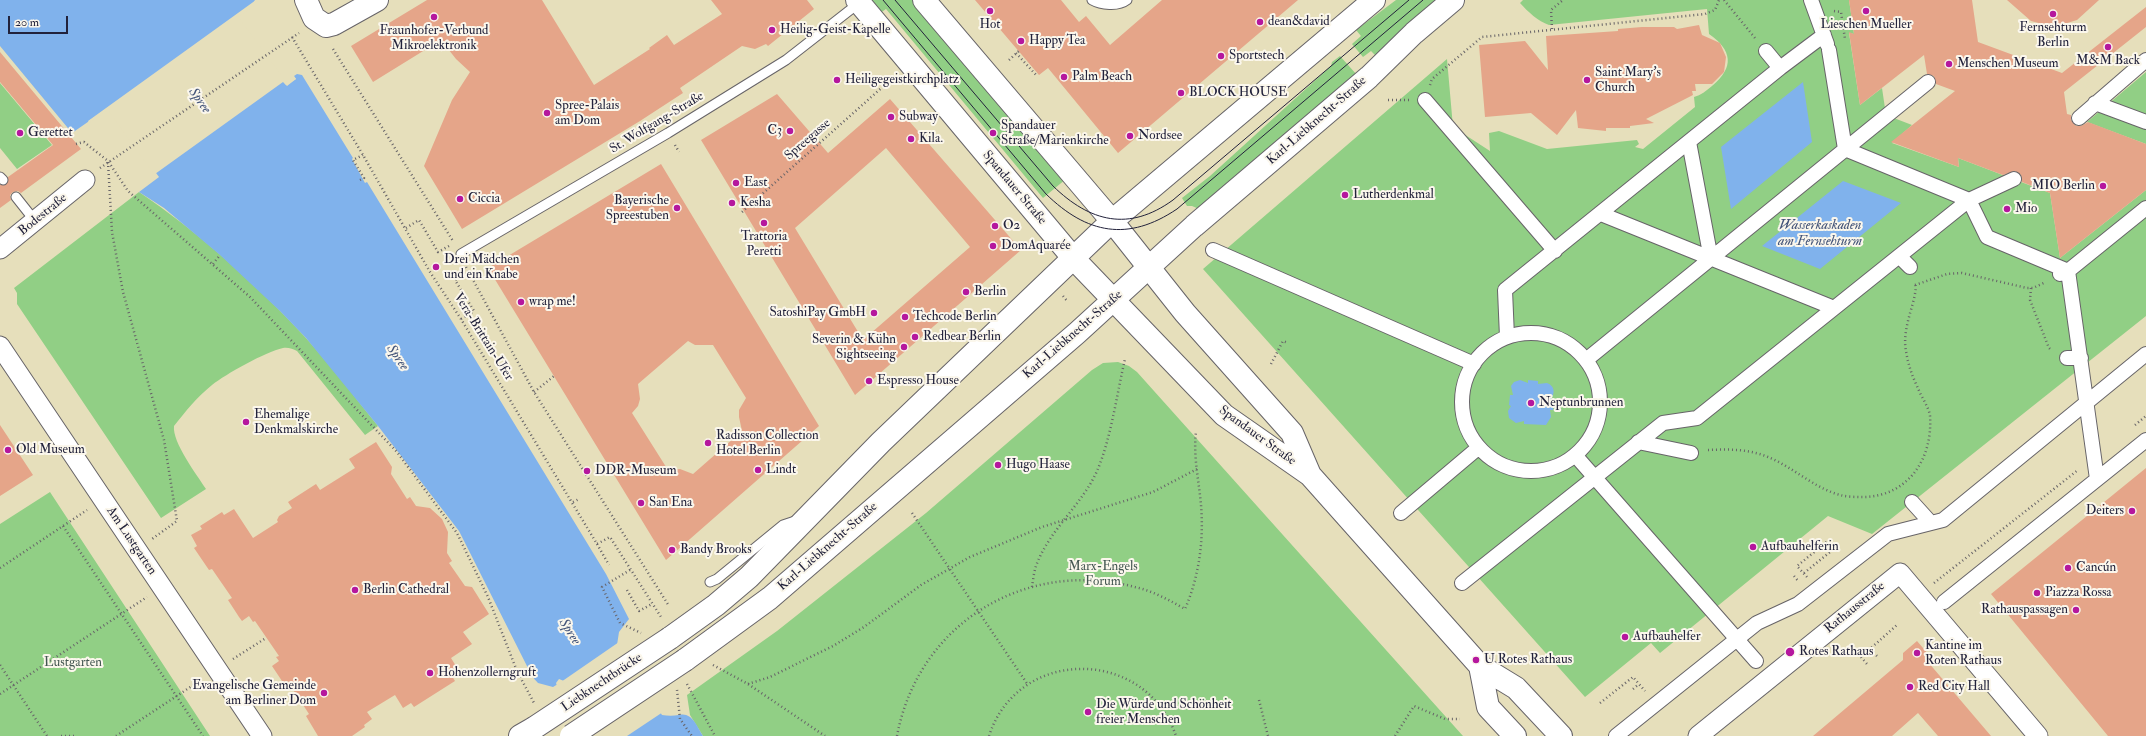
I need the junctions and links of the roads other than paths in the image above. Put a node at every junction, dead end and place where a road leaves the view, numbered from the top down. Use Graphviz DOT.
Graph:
graph roads {
  1 [pos="377,0"];
  2 [pos="924,0"];
  3 [pos="1092,0"];
  4 [pos="1127,0"];
  5 [pos="1374,0"];
  6 [pos="1453,0"];
  7 [pos="1811,0"];
  8 [pos="858,1"];
  9 [pos="308,16"];
  10 [pos="1827,43"];
  11 [pos="1762,46"];
  12 [pos="2146,60"];
  13 [pos="1780,68"];
  14 [pos="1928,82"];
  15 [pos="1425,100"];
  16 [pos="2095,102"];
  17 [pos="2079,118"];
  18 [pos="2146,122"];
  19 [pos="1689,142"];
  20 [pos="1845,149"];
  21 [pos="2014,179"];
  22 [pos="85,180"];
  23 [pos="16,197"];
  24 [pos="1969,200"];
  25 [pos="2146,208"];
  26 [pos="1601,214"];
  27 [pos="35,221"];
  28 [pos="1112,221"];
  29 [pos="0,249"];
  30 [pos="1213,250"];
  31 [pos="1555,251"];
  32 [pos="461,254"];
  33 [pos="1899,256"];
  34 [pos="1074,259"];
  35 [pos="1711,259"];
  36 [pos="1910,267"];
  37 [pos="1148,269"];
  38 [pos="2062,273"];
  39 [pos="1112,301"];
  40 [pos="1834,308"];
  41 [pos="1507,337"];
  42 [pos="0,346"];
  43 [pos="2146,354"];
  44 [pos="1586,360"];
  45 [pos="1474,364"];
  46 [pos="2087,402"];
  47 [pos="2146,440"];
  48 [pos="1638,442"];
  49 [pos="1478,448"];
  50 [pos="1691,453"];
  51 [pos="1576,455"];
  52 [pos="1310,475"];
  53 [pos="1596,477"];
  54 [pos="2097,479"];
  55 [pos="1912,502"];
  56 [pos="1401,513"];
  57 [pos="808,517"];
  58 [pos="1931,523"];
  59 [pos="710,582"];
  60 [pos="1462,583"];
  61 [pos="1937,607"];
  62 [pos="1737,639"];
  63 [pos="685,660"];
  64 [pos="1756,661"];
  65 [pos="1480,666"];
  66 [pos="527,732"];
  67 [pos="262,736"];
  68 [pos="571,736"];
  69 [pos="1515,736"];
  70 [pos="1561,736"];
  71 [pos="1616,736"];
  72 [pos="1698,736"];
  73 [pos="2038,736"];
  1 -- 9 [label="main road"];
  2 -- 28 [label="main road, Spandauer Straße"];
  3 -- 4 [label="lane"];
  5 -- 28 [label="main road"];
  6 -- 37 [label="main road, Karl-Liebknecht-Straße"];
  7 -- 10 [label="street"];
  8 -- 32 [label="lane, St. Wolfgang-Straße"];
  8 -- 34 [label="main road, Spandauer Straße"];
  10 -- 13 [label="street"];
  10 -- 20 [label="street"];
  11 -- 13 [label="street"];
  12 -- 16 [label="street"];
  13 -- 19 [label="street"];
  14 -- 20 [label="street"];
  15 -- 31 [label="street"];
  16 -- 17 [label="street"];
  16 -- 18 [label="street"];
  19 -- 26 [label="street"];
  19 -- 35 [label="street"];
  20 -- 24 [label="street"];
  20 -- 35 [label="street"];
  21 -- 24 [label="street"];
  22 -- 27 [label="street, Bodestraße"];
  23 -- 27 [label="lane"];
  24 -- 33 [label="street"];
  24 -- 38 [label="street"];
  25 -- 38 [label="street"];
  26 -- 31 [label="street"];
  26 -- 35 [label="street"];
  27 -- 29 [label="street, Bodestraße"];
  28 -- 34 [label="main road"];
  28 -- 37 [label="main road, Spandauer Straße"];
  30 -- 45 [label="street"];
  31 -- 41 [label="street"];
  33 -- 36 [label="street"];
  33 -- 40 [label="street"];
  34 -- 39 [label="main road, Spandauer Straße"];
  34 -- 57 [label="main road"];
  35 -- 40 [label="street"];
  35 -- 44 [label="street"];
  37 -- 39 [label="main road, Karl-Liebknecht-Straße"];
  37 -- 52 [label="main road, Spandauer Straße"];
  38 -- 46 [label="street"];
  39 -- 52 [label="main road, Spandauer Straße"];
  39 -- 63 [label="main road, Karl-Liebknecht-Straße"];
  40 -- 48 [label="street"];
  41 -- 44 [label="street"];
  41 -- 45 [label="street"];
  42 -- 67 [label="street, Am Lustgarten"];
  43 -- 46 [label="street"];
  44 -- 51 [label="street"];
  45 -- 49 [label="street"];
  46 -- 54 [label="street"];
  46 -- 58 [label="street"];
  47 -- 54 [label="street"];
  48 -- 50 [label="street"];
  48 -- 53 [label="street"];
  49 -- 51 [label="street"];
  49 -- 56 [label="street"];
  51 -- 53 [label="street"];
  52 -- 65 [label="main road, Spandauer Straße"];
  53 -- 60 [label="street"];
  53 -- 62 [label="street"];
  54 -- 61 [label="street"];
  55 -- 58 [label="street"];
  57 -- 59 [label="lane"];
  57 -- 66 [label="main road, Liebknechtbrücke, bridge"];
  58 -- 62 [label="street"];
  61 -- 72 [label="street, Rathausstraße"];
  61 -- 73 [label="street, Rathausstraße"];
  62 -- 64 [label="street"];
  62 -- 71 [label="street"];
  63 -- 68 [label="main road, Liebknechtbrücke, bridge"];
  65 -- 69 [label="main road"];
  65 -- 70 [label="main road, Spandauer Straße"];
}
